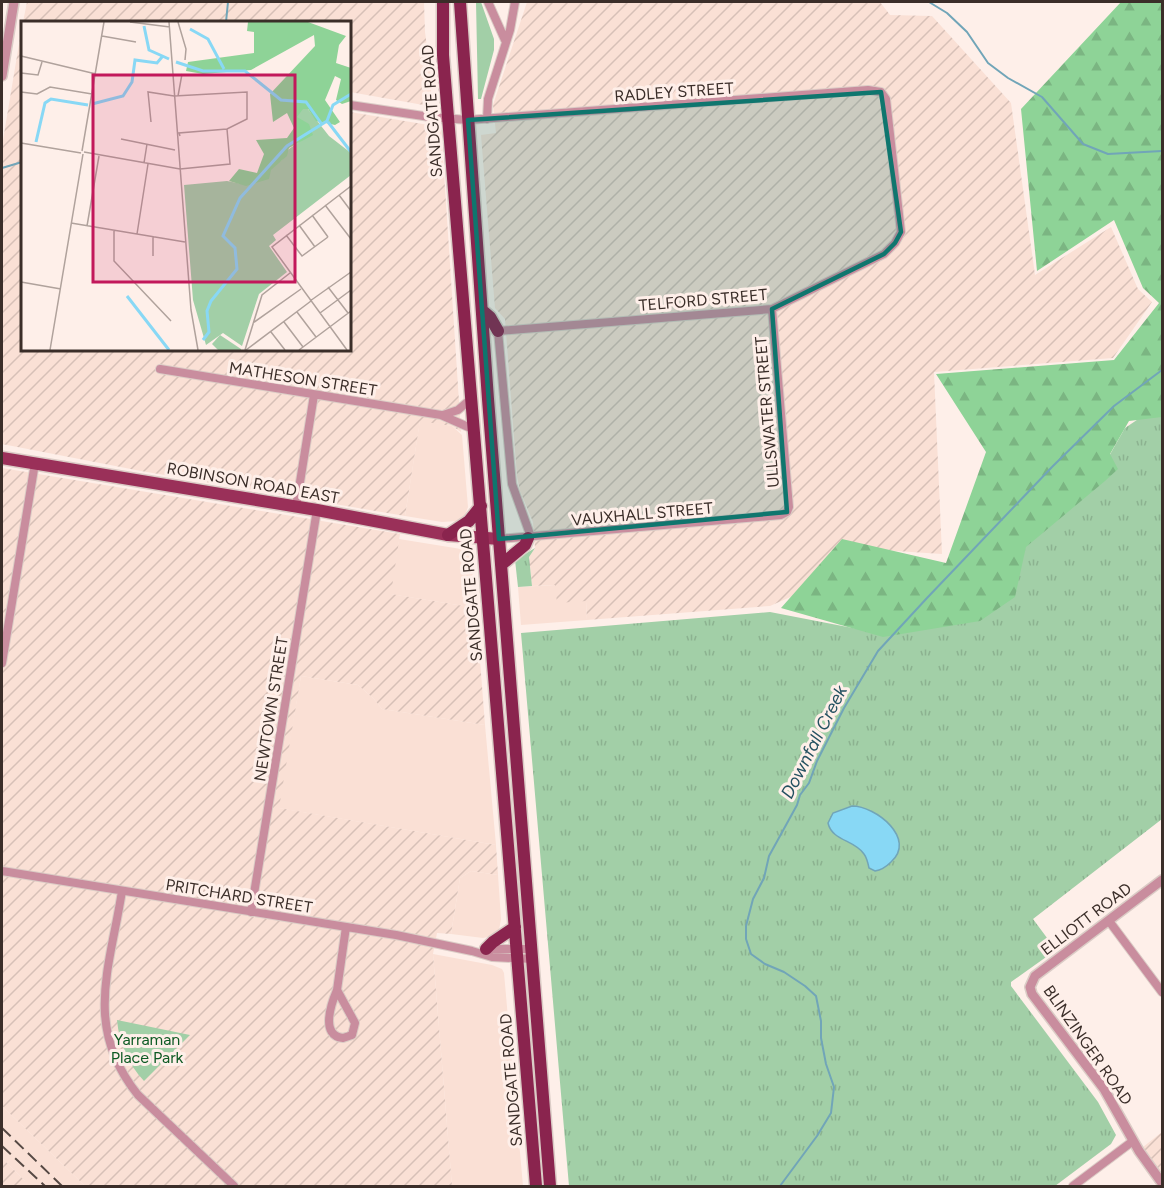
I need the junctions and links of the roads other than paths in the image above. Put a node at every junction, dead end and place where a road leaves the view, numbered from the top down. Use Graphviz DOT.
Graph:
graph roads {
  1 [pos="14,2"];
  2 [pos="443,2"];
  3 [pos="460,2"];
  4 [pos="488,2"];
  5 [pos="515,2"];
  6 [pos="505,40"];
  7 [pos="2,76"];
  8 [pos="351,105"];
  9 [pos="448,119"];
  10 [pos="468,120"];
  11 [pos="487,120"];
  12 [pos="895,243"];
  13 [pos="772,309"];
  14 [pos="483,311"];
  15 [pos="498,331"];
  16 [pos="160,369"];
  17 [pos="314,395"];
  18 [pos="472,398"];
  19 [pos="441,415"];
  20 [pos="475,430"];
  21 [pos="2,458"];
  22 [pos="35,463"];
  23 [pos="481,506"];
  24 [pos="296,507"];
  25 [pos="317,510"];
  26 [pos="786,512"];
  27 [pos="448,535"];
  28 [pos="530,538"];
  29 [pos="483,539"];
  30 [pos="499,539"];
  31 [pos="501,565"];
  32 [pos="2,663"];
  33 [pos="2,871"];
  34 [pos="1162,880"];
  35 [pos="122,891"];
  36 [pos="251,912"];
  37 [pos="1109,921"];
  38 [pos="346,927"];
  39 [pos="515,927"];
  40 [pos="486,949"];
  41 [pos="472,951"];
  42 [pos="532,954"];
  43 [pos="517,955"];
  44 [pos="1030,983"];
  45 [pos="337,990"];
  46 [pos="1162,992"];
  47 [pos="1133,1141"];
  48 [pos="1162,1183"];
  49 [pos="234,1186"];
  50 [pos="537,1186"];
  51 [pos="550,1186"];
  52 [pos="1073,1186"];
  1 -- 7 [label="street"];
  2 -- 9 [label="highway, SANDGATE ROAD"];
  3 -- 10 [label="highway, SANDGATE ROAD"];
  4 -- 6 [label="street"];
  5 -- 6 [label="street"];
  6 -- 11 [label="street"];
  8 -- 9 [label="street, RADLEY STREET"];
  9 -- 10 [label="street, RADLEY STREET"];
  9 -- 18 [label="highway, SANDGATE ROAD"];
  10 -- 11 [label="street, RADLEY STREET"];
  10 -- 14 [label="highway, SANDGATE ROAD"];
  11 -- 12 [label="street, RADLEY STREET"];
  12 -- 13 [label="street, TELFORD STREET"];
  13 -- 15 [label="street, TELFORD STREET"];
  13 -- 26 [label="street, ULLSWATER STREET"];
  14 -- 15 [label="highway"];
  14 -- 30 [label="highway, SANDGATE ROAD"];
  15 -- 28 [label="street"];
  16 -- 17 [label="street, MATHESON STREET"];
  17 -- 19 [label="street, MATHESON STREET"];
  17 -- 24 [label="street"];
  18 -- 19 [label="street"];
  18 -- 20 [label="highway, SANDGATE ROAD"];
  19 -- 20 [label="street, MATHESON STREET"];
  20 -- 23 [label="highway, SANDGATE ROAD"];
  21 -- 22 [label="main road, ROBINSON ROAD EAST"];
  22 -- 24 [label="main road, ROBINSON ROAD EAST"];
  22 -- 32 [label="street"];
  23 -- 27 [label="highway"];
  23 -- 29 [label="highway, SANDGATE ROAD"];
  24 -- 25 [label="main road, ROBINSON ROAD EAST"];
  25 -- 27 [label="main road, ROBINSON ROAD EAST"];
  25 -- 36 [label="street, NEWTOWN STREET"];
  26 -- 28 [label="street, VAUXHALL STREET"];
  27 -- 29 [label="main road, ROBINSON ROAD EAST"];
  28 -- 30 [label="street, VAUXHALL STREET"];
  28 -- 31 [label="highway"];
  29 -- 30 [label="main road, ROBINSON ROAD EAST"];
  29 -- 39 [label="highway, SANDGATE ROAD"];
  30 -- 31 [label="highway, SANDGATE ROAD"];
  31 -- 42 [label="highway, SANDGATE ROAD"];
  33 -- 35 [label="street, PRITCHARD STREET"];
  34 -- 37 [label="street, ELLIOTT ROAD"];
  35 -- 36 [label="street, PRITCHARD STREET"];
  35 -- 49 [label="street"];
  36 -- 38 [label="street, PRITCHARD STREET"];
  37 -- 44 [label="street, ELLIOTT ROAD"];
  37 -- 46 [label="street"];
  38 -- 41 [label="street, PRITCHARD STREET"];
  38 -- 45 [label="street"];
  39 -- 40 [label="highway"];
  39 -- 43 [label="highway, SANDGATE ROAD"];
  40 -- 41 [label="street, PRITCHARD STREET"];
  40 -- 43 [label="street, PRITCHARD STREET"];
  41 -- 43 [label="street, PRITCHARD STREET"];
  42 -- 43 [label="street, PRITCHARD STREET"];
  42 -- 51 [label="highway, SANDGATE ROAD"];
  43 -- 50 [label="highway, SANDGATE ROAD"];
  44 -- 47 [label="street, BLINZINGER ROAD"];
  45 -- 45 [label="street"];
  47 -- 48 [label="street, BLINZINGER ROAD"];
  47 -- 52 [label="street"];
}
